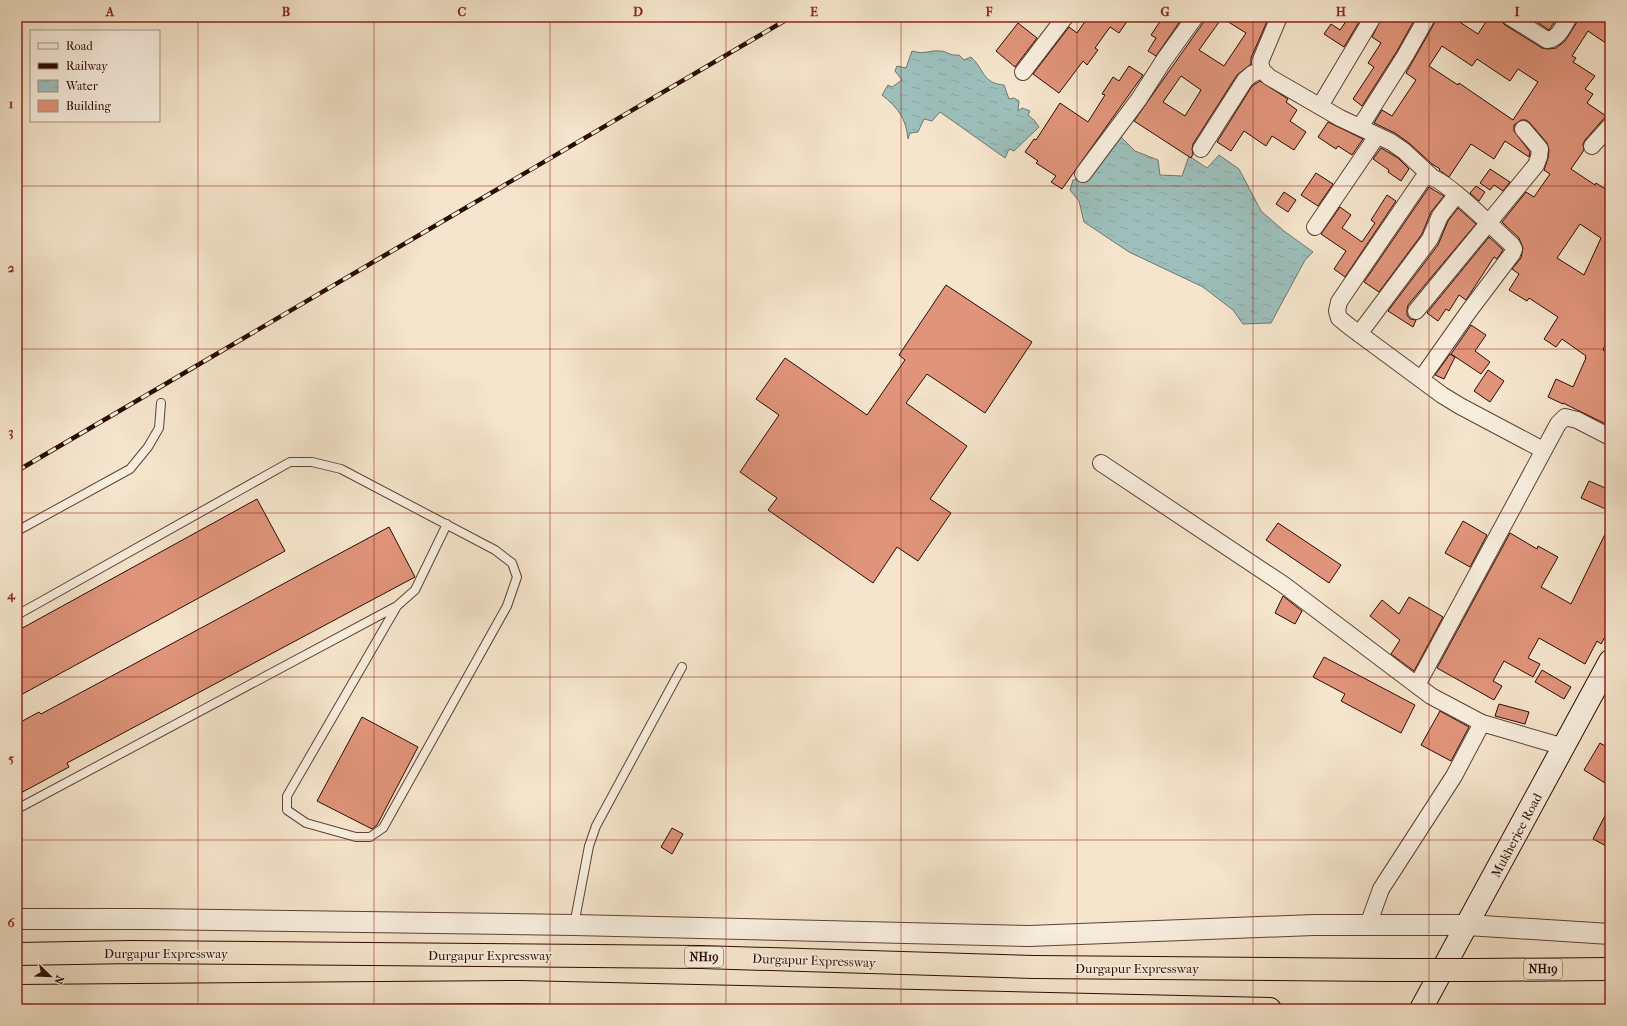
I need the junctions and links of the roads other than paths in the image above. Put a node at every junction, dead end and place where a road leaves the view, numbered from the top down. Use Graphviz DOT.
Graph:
graph roads {
  1 [pos="1065,17"];
  2 [pos="1195,17"];
  3 [pos="1279,17"];
  4 [pos="1374,17"];
  5 [pos="1427,17"];
  6 [pos="1510,17"];
  7 [pos="1569,17"];
  8 [pos="1262,70"];
  9 [pos="1023,72"];
  10 [pos="1320,106"];
  11 [pos="1610,126"];
  12 [pos="1360,127"];
  13 [pos="1523,129"];
  14 [pos="1377,136"];
  15 [pos="1592,146"];
  16 [pos="1201,149"];
  17 [pos="1083,174"];
  18 [pos="1432,177"];
  19 [pos="1457,194"];
  20 [pos="1489,224"];
  21 [pos="1315,227"];
  22 [pos="1416,311"];
  23 [pos="1359,334"];
  24 [pos="1421,379"];
  25 [pos="161,403"];
  26 [pos="1610,437"];
  27 [pos="1543,450"];
  28 [pos="1101,464"];
  29 [pos="447,524"];
  30 [pos="17,531"];
  31 [pos="397,606"];
  32 [pos="17,615"];
  33 [pos="1610,661"];
  34 [pos="682,667"];
  35 [pos="1417,685"];
  36 [pos="1482,724"];
  37 [pos="1564,747"];
  38 [pos="17,809"];
  39 [pos="17,919"];
  40 [pos="574,925"];
  41 [pos="1368,925"];
  42 [pos="1467,925"];
  43 [pos="1610,934"];
  44 [pos="17,954"];
  45 [pos="1610,969"];
  46 [pos="17,996"];
  47 [pos="1270,1009"];
  48 [pos="1421,1009"];
  1 -- 9 [label="street"];
  2 -- 17 [label="street"];
  3 -- 8 [label="street"];
  4 -- 10 [label="street"];
  5 -- 12 [label="street"];
  6 -- 7 [label="street"];
  8 -- 10 [label="street"];
  8 -- 16 [label="street"];
  10 -- 12 [label="street"];
  11 -- 15 [label="street"];
  12 -- 14 [label="street"];
  13 -- 20 [label="street"];
  14 -- 18 [label="street"];
  14 -- 21 [label="street"];
  18 -- 19 [label="street"];
  18 -- 23 [label="street"];
  19 -- 20 [label="street"];
  19 -- 23 [label="street"];
  20 -- 22 [label="street"];
  20 -- 24 [label="street"];
  23 -- 24 [label="street"];
  24 -- 27 [label="street"];
  25 -- 30 [label="lane"];
  26 -- 27 [label="street"];
  27 -- 35 [label="street"];
  28 -- 35 [label="street"];
  29 -- 31 [label="lane"];
  29 -- 31 [label="lane"];
  29 -- 32 [label="lane"];
  31 -- 38 [label="lane"];
  33 -- 37 [label="main road, Mukherjee Road"];
  34 -- 40 [label="lane"];
  35 -- 36 [label="street"];
  36 -- 37 [label="street"];
  36 -- 41 [label="street"];
  37 -- 42 [label="main road, Mukherjee Road"];
  39 -- 40 [label="street"];
  40 -- 41 [label="street"];
  41 -- 42 [label="street"];
  42 -- 43 [label="street"];
  42 -- 48 [label="main road, Mukherjee Road"];
  44 -- 45 [label="highway, Durgapur Expressway / NH19, bridge"];
  46 -- 47 [label="highway"];
}
